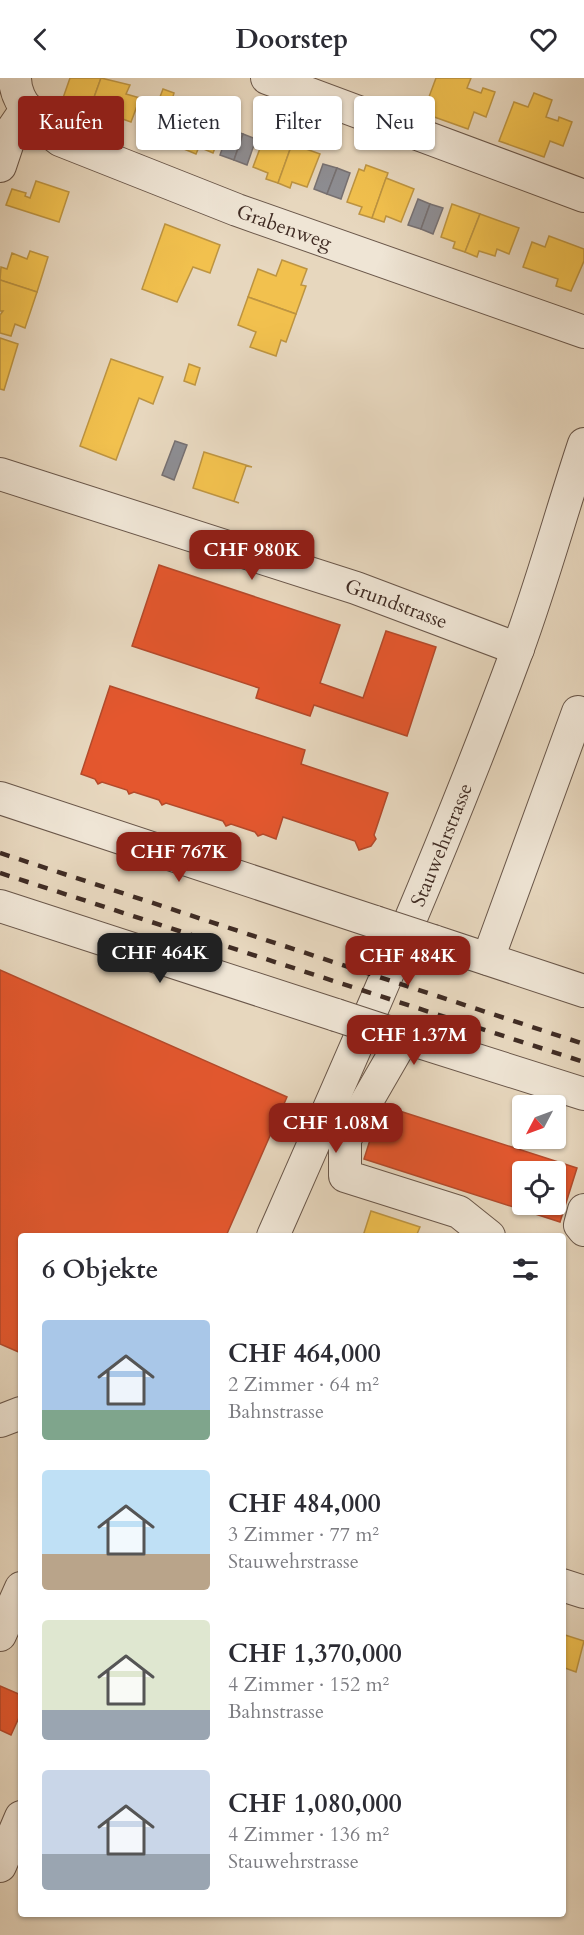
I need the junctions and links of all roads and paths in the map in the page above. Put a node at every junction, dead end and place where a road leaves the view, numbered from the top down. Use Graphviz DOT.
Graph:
graph roads {
  1 [pos="15,78"];
  2 [pos="267,78"];
  3 [pos="20,96"];
  4 [pos="18,121"];
  5 [pos="85,150"];
  6 [pos="0,166"];
  7 [pos="584,196"];
  8 [pos="584,332"];
  9 [pos="584,444"];
  10 [pos="0,474"];
  11 [pos="518,649"];
  12 [pos="578,712"];
  13 [pos="0,798"];
  14 [pos="0,906"];
  15 [pos="488,959"];
  16 [pos="584,991"];
  17 [pos="399,1035"];
  18 [pos="584,1094"];
  19 [pos="584,1210"];
  20 [pos="584,1230"];
  21 [pos="274,1233"];
  22 [pos="485,1233"];
  23 [pos="18,1414"];
  24 [pos="0,1421"];
  25 [pos="566,1586"];
  26 [pos="584,1592"];
  27 [pos="18,1595"];
  28 [pos="0,1635"];
  29 [pos="11,1827"];
  30 [pos="0,1866"];
  1 -- 3 [label="street, Grabenweg"];
  2 -- 7 [label="street"];
  4 -- 6 [label="street"];
  5 -- 8 [label="street, Grabenweg"];
  9 -- 11 [label="street, Stauwehrstrasse"];
  10 -- 11 [label="street, Grundstrasse"];
  11 -- 21 [label="street, Stauwehrstrasse"];
  12 -- 15 [label="street"];
  13 -- 15 [label="street, bridge"];
  14 -- 17 [label="street, bridge"];
  15 -- 16 [label="street"];
  17 -- 18 [label="street"];
  17 -- 22 [label="street"];
  19 -- 20 [label="street"];
  23 -- 24 [label="street"];
  25 -- 26 [label="street"];
  27 -- 28 [label="street"];
  29 -- 30 [label="street"];
}
